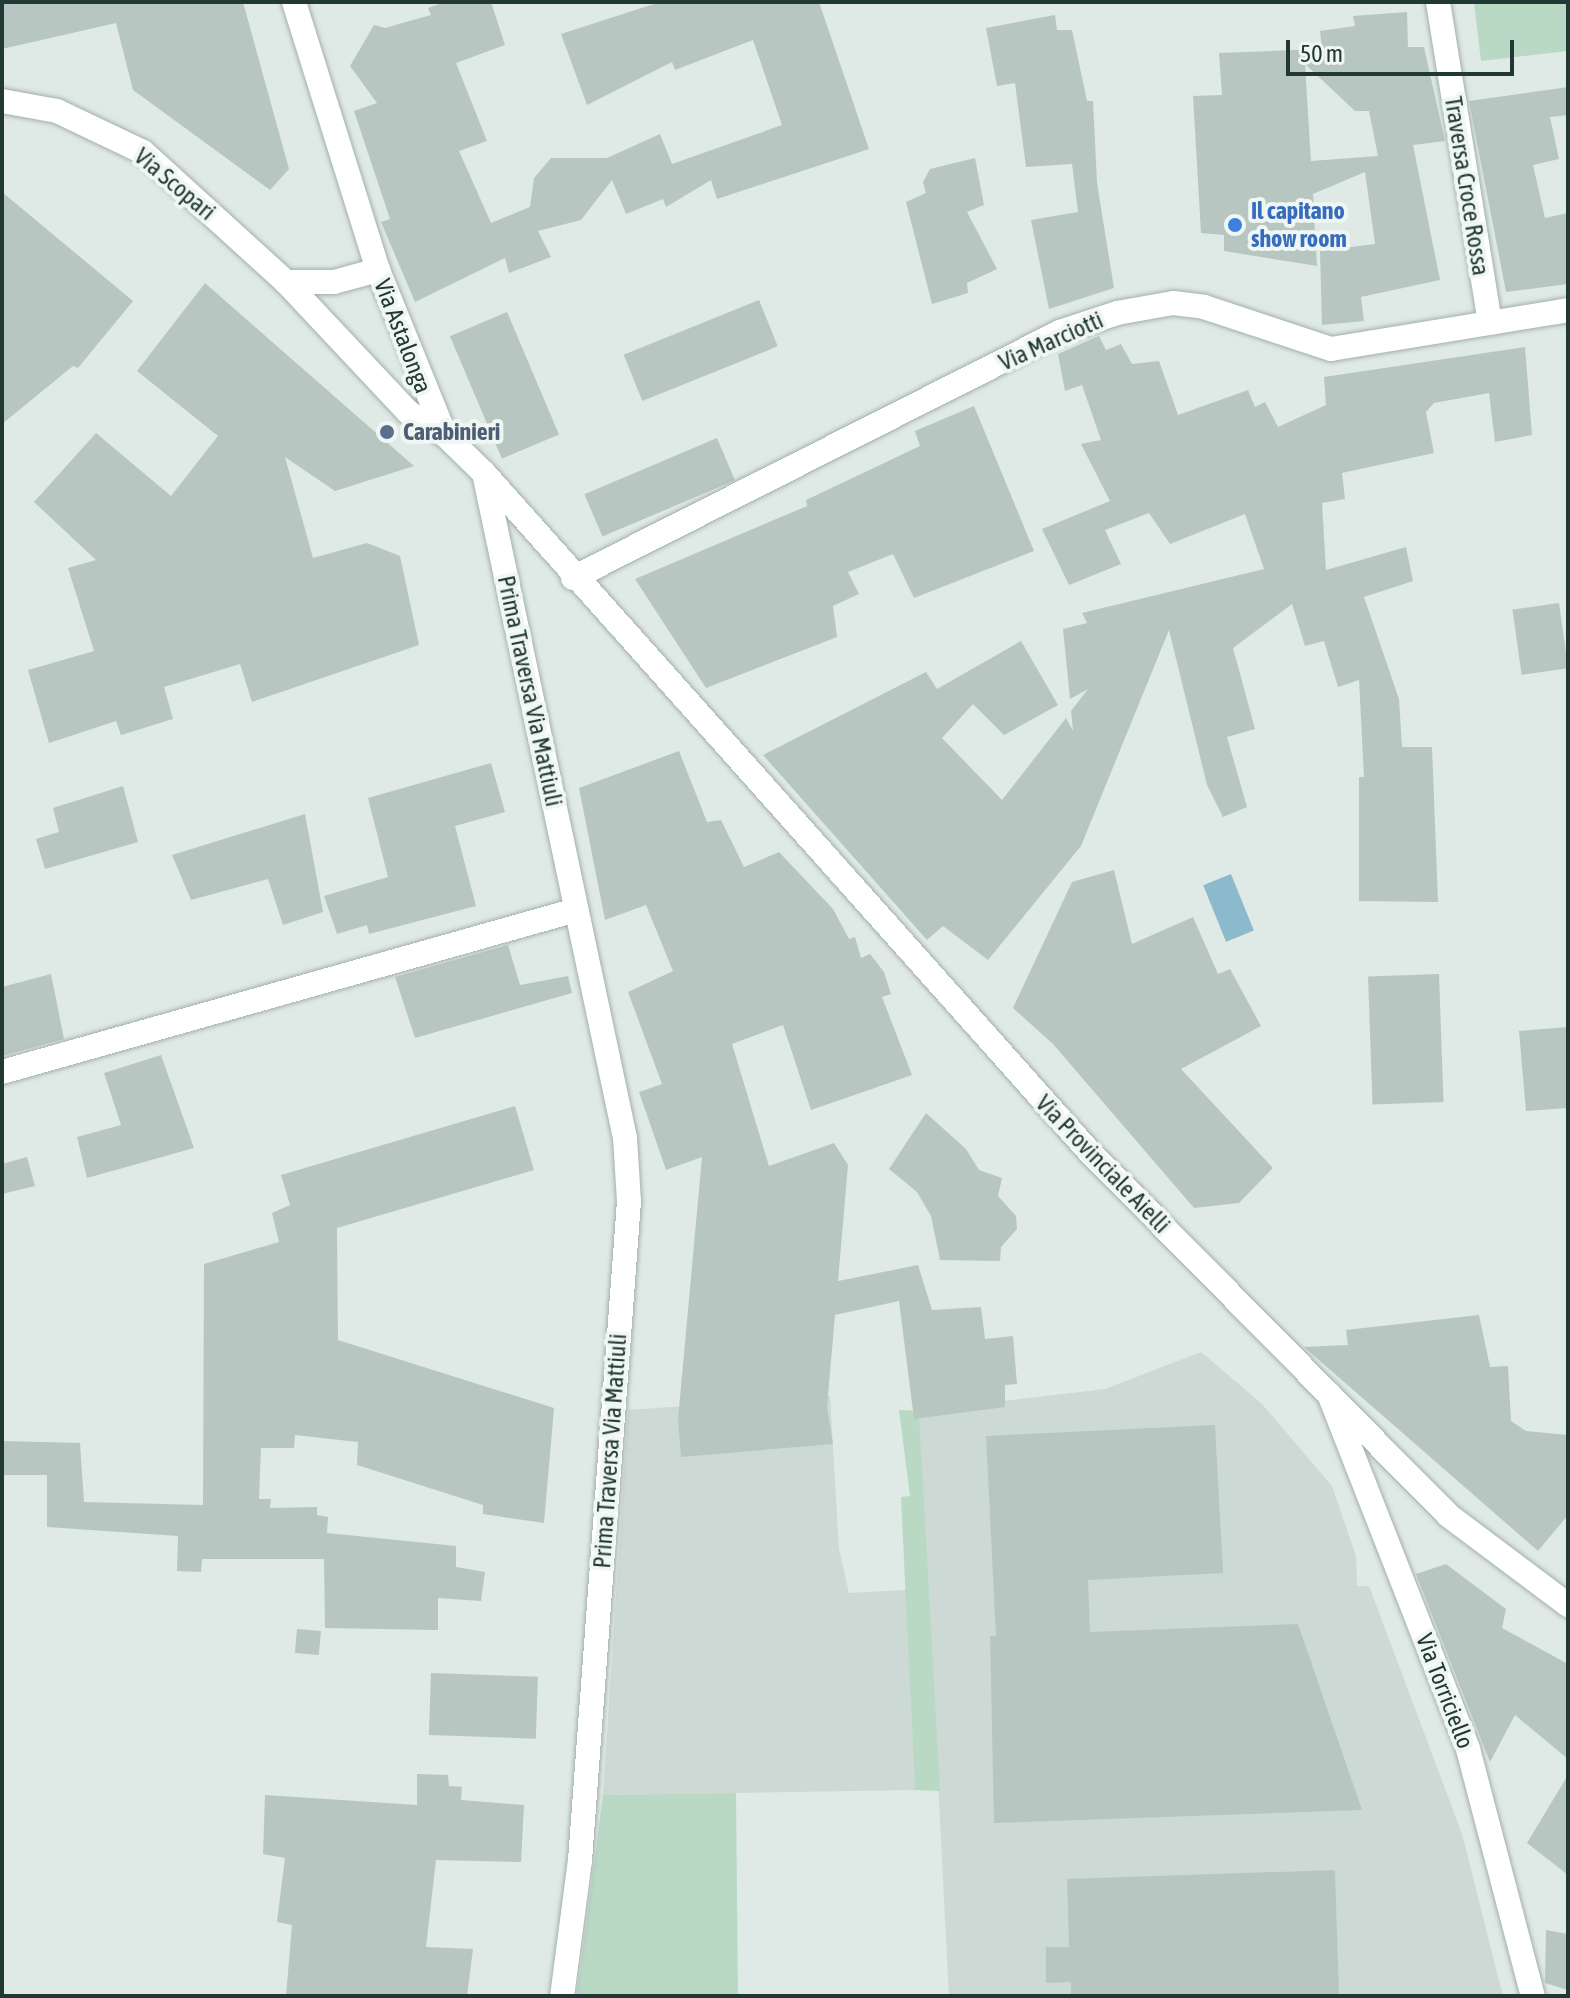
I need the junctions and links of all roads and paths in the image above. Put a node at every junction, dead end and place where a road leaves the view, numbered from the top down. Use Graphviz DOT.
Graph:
graph roads {
  1 [pos="294,2"];
  2 [pos="1438,2"];
  3 [pos="2,101"];
  4 [pos="378,270"];
  5 [pos="286,282"];
  6 [pos="1568,310"];
  7 [pos="1490,323"];
  8 [pos="445,435"];
  9 [pos="484,473"];
  10 [pos="573,578"];
  11 [pos="677,684"];
  12 [pos="576,910"];
  13 [pos="2,1072"];
  14 [pos="1329,1394"];
  15 [pos="1568,1605"];
  16 [pos="562,1996"];
  17 [pos="1533,1996"];
  1 -- 4 [label="street, Via Astalonga"];
  2 -- 7 [label="street, Traversa Croce Rossa"];
  3 -- 5 [label="street, Via Scopari"];
  4 -- 5 [label="street"];
  4 -- 8 [label="street, Via Astalonga"];
  5 -- 8 [label="street, Via Scopari"];
  6 -- 7 [label="street, Via Marciotti"];
  7 -- 10 [label="street, Via Marciotti"];
  8 -- 9 [label="street, Via Astalonga"];
  9 -- 10 [label="street, Via Astalonga"];
  9 -- 12 [label="street, Prima Traversa Via Mattiuli"];
  10 -- 11 [label="street, Via Astalonga"];
  11 -- 14 [label="street, Via Provinciale Aielli"];
  12 -- 13 [label="street"];
  12 -- 16 [label="street, Prima Traversa Via Mattiuli"];
  14 -- 15 [label="street, Via Provinciale Aielli"];
  14 -- 17 [label="street, Via Torriciello"];
}
